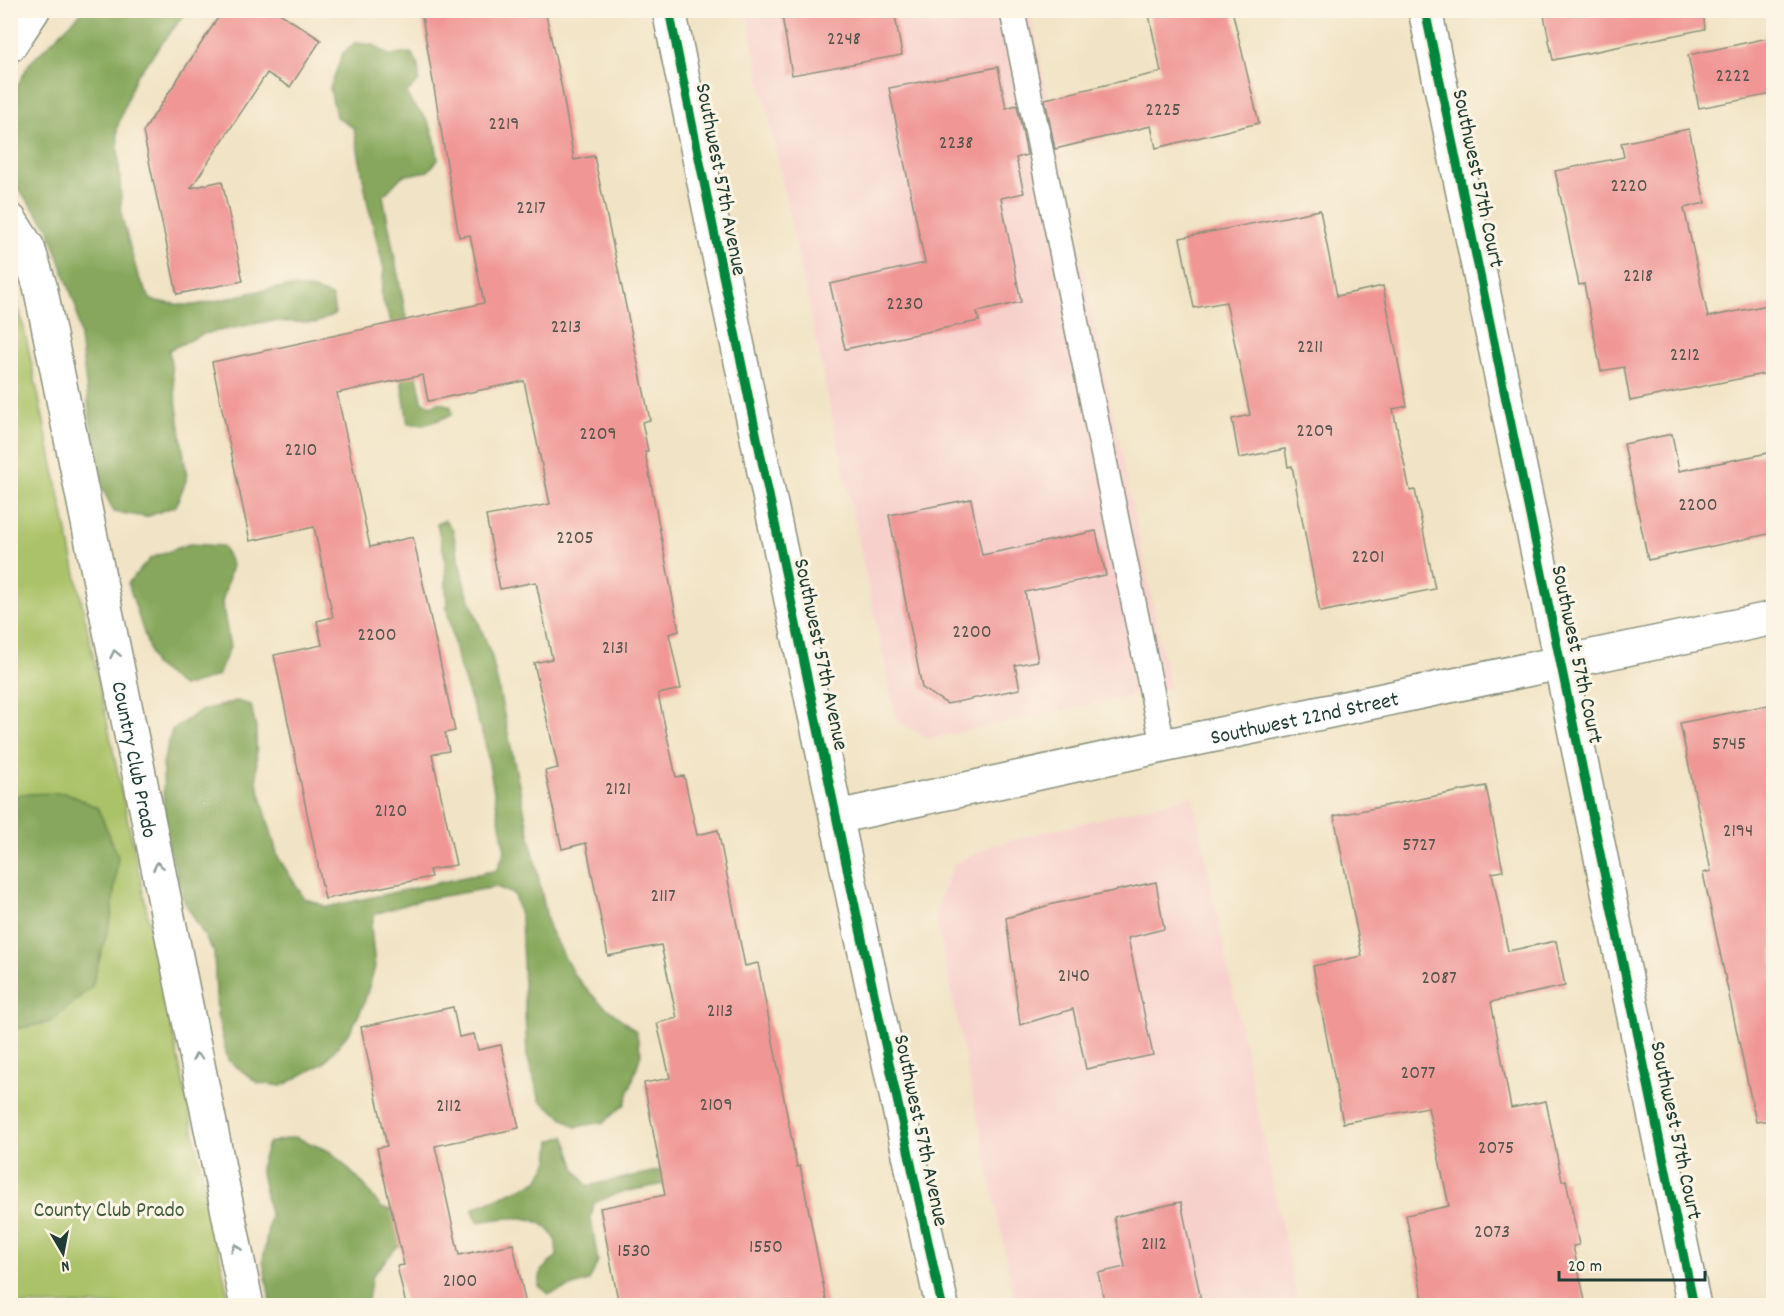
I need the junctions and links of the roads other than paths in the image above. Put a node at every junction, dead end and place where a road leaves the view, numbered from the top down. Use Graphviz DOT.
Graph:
graph roads {
  1 [pos="33,10"];
  2 [pos="669,10"];
  3 [pos="1012,10"];
  4 [pos="1425,10"];
  5 [pos="10,45"];
  6 [pos="10,220"];
  7 [pos="1773,618"];
  8 [pos="1560,663"];
  9 [pos="1162,746"];
  10 [pos="837,817"];
  11 [pos="247,1305"];
  12 [pos="942,1305"];
  13 [pos="1694,1305"];
  1 -- 5 [label="street"];
  2 -- 10 [label="street, Southwest 57th Avenue"];
  3 -- 9 [label="lane"];
  4 -- 8 [label="street, Southwest 57th Court"];
  11 -- 6 [label="street, Country Club Prado, one-way"];
  7 -- 8 [label="street, Southwest 22nd Street"];
  8 -- 9 [label="street, Southwest 22nd Street"];
  8 -- 13 [label="street, Southwest 57th Court"];
  9 -- 10 [label="street, Southwest 22nd Street"];
  10 -- 12 [label="street, Southwest 57th Avenue"];
}
